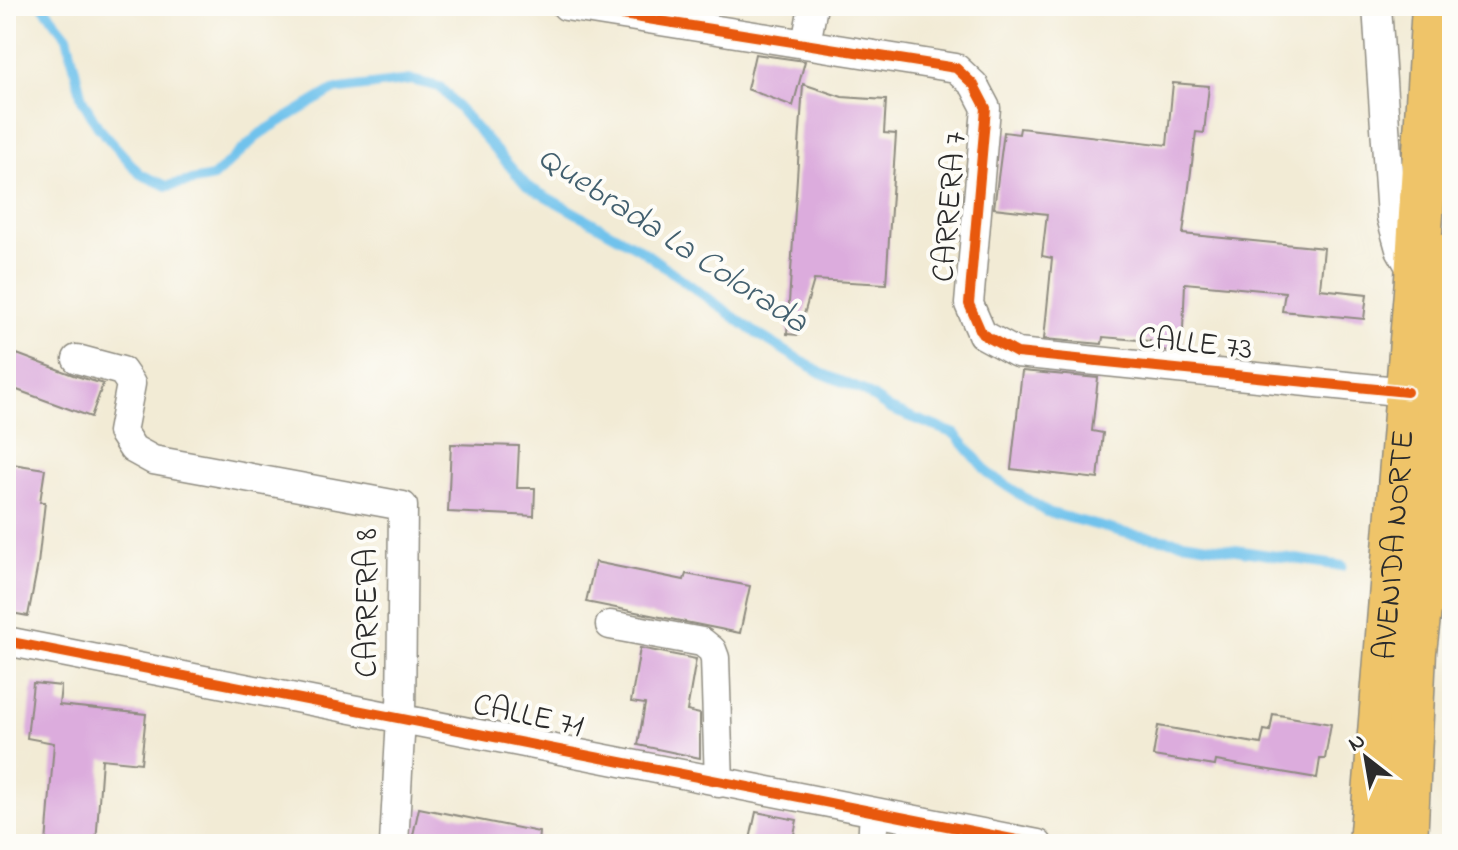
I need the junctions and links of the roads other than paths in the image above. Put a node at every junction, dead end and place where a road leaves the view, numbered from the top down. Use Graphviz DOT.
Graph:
graph roads {
  1 [pos="566,6"];
  2 [pos="813,6"];
  3 [pos="1377,6"];
  4 [pos="1434,6"];
  5 [pos="638,12"];
  6 [pos="806,44"];
  7 [pos="1452,186"];
  8 [pos="1417,279"];
  9 [pos="982,334"];
  10 [pos="77,359"];
  11 [pos="1433,405"];
  12 [pos="1443,507"];
  13 [pos="610,625"];
  14 [pos="6,641"];
  15 [pos="401,717"];
  16 [pos="719,783"];
  17 [pos="874,812"];
  18 [pos="394,844"];
  19 [pos="872,844"];
  20 [pos="1038,844"];
  21 [pos="1371,844"];
  22 [pos="1405,844"];
  1 -- 5 [label="street"];
  2 -- 6 [label="street"];
  3 -- 8 [label="street"];
  4 -- 8 [label="main road, AVENIDA NORTE"];
  5 -- 6 [label="street"];
  6 -- 9 [label="street, CARRERA 7"];
  7 -- 11 [label="main road, AVENIDA NORTE"];
  8 -- 11 [label="main road, AVENIDA NORTE"];
  9 -- 11 [label="street, CALLE 73"];
  10 -- 15 [label="street, CARRERA 8"];
  11 -- 12 [label="main road, AVENIDA NORTE"];
  11 -- 21 [label="main road, AVENIDA NORTE"];
  12 -- 22 [label="main road, AVENIDA NORTE"];
  13 -- 16 [label="street"];
  14 -- 15 [label="street, CALLE 71"];
  15 -- 16 [label="street, CALLE 71"];
  15 -- 18 [label="street, CARRERA 8"];
  16 -- 17 [label="street, CALLE 71"];
  17 -- 19 [label="street"];
  17 -- 20 [label="street, CALLE 71"];
}
